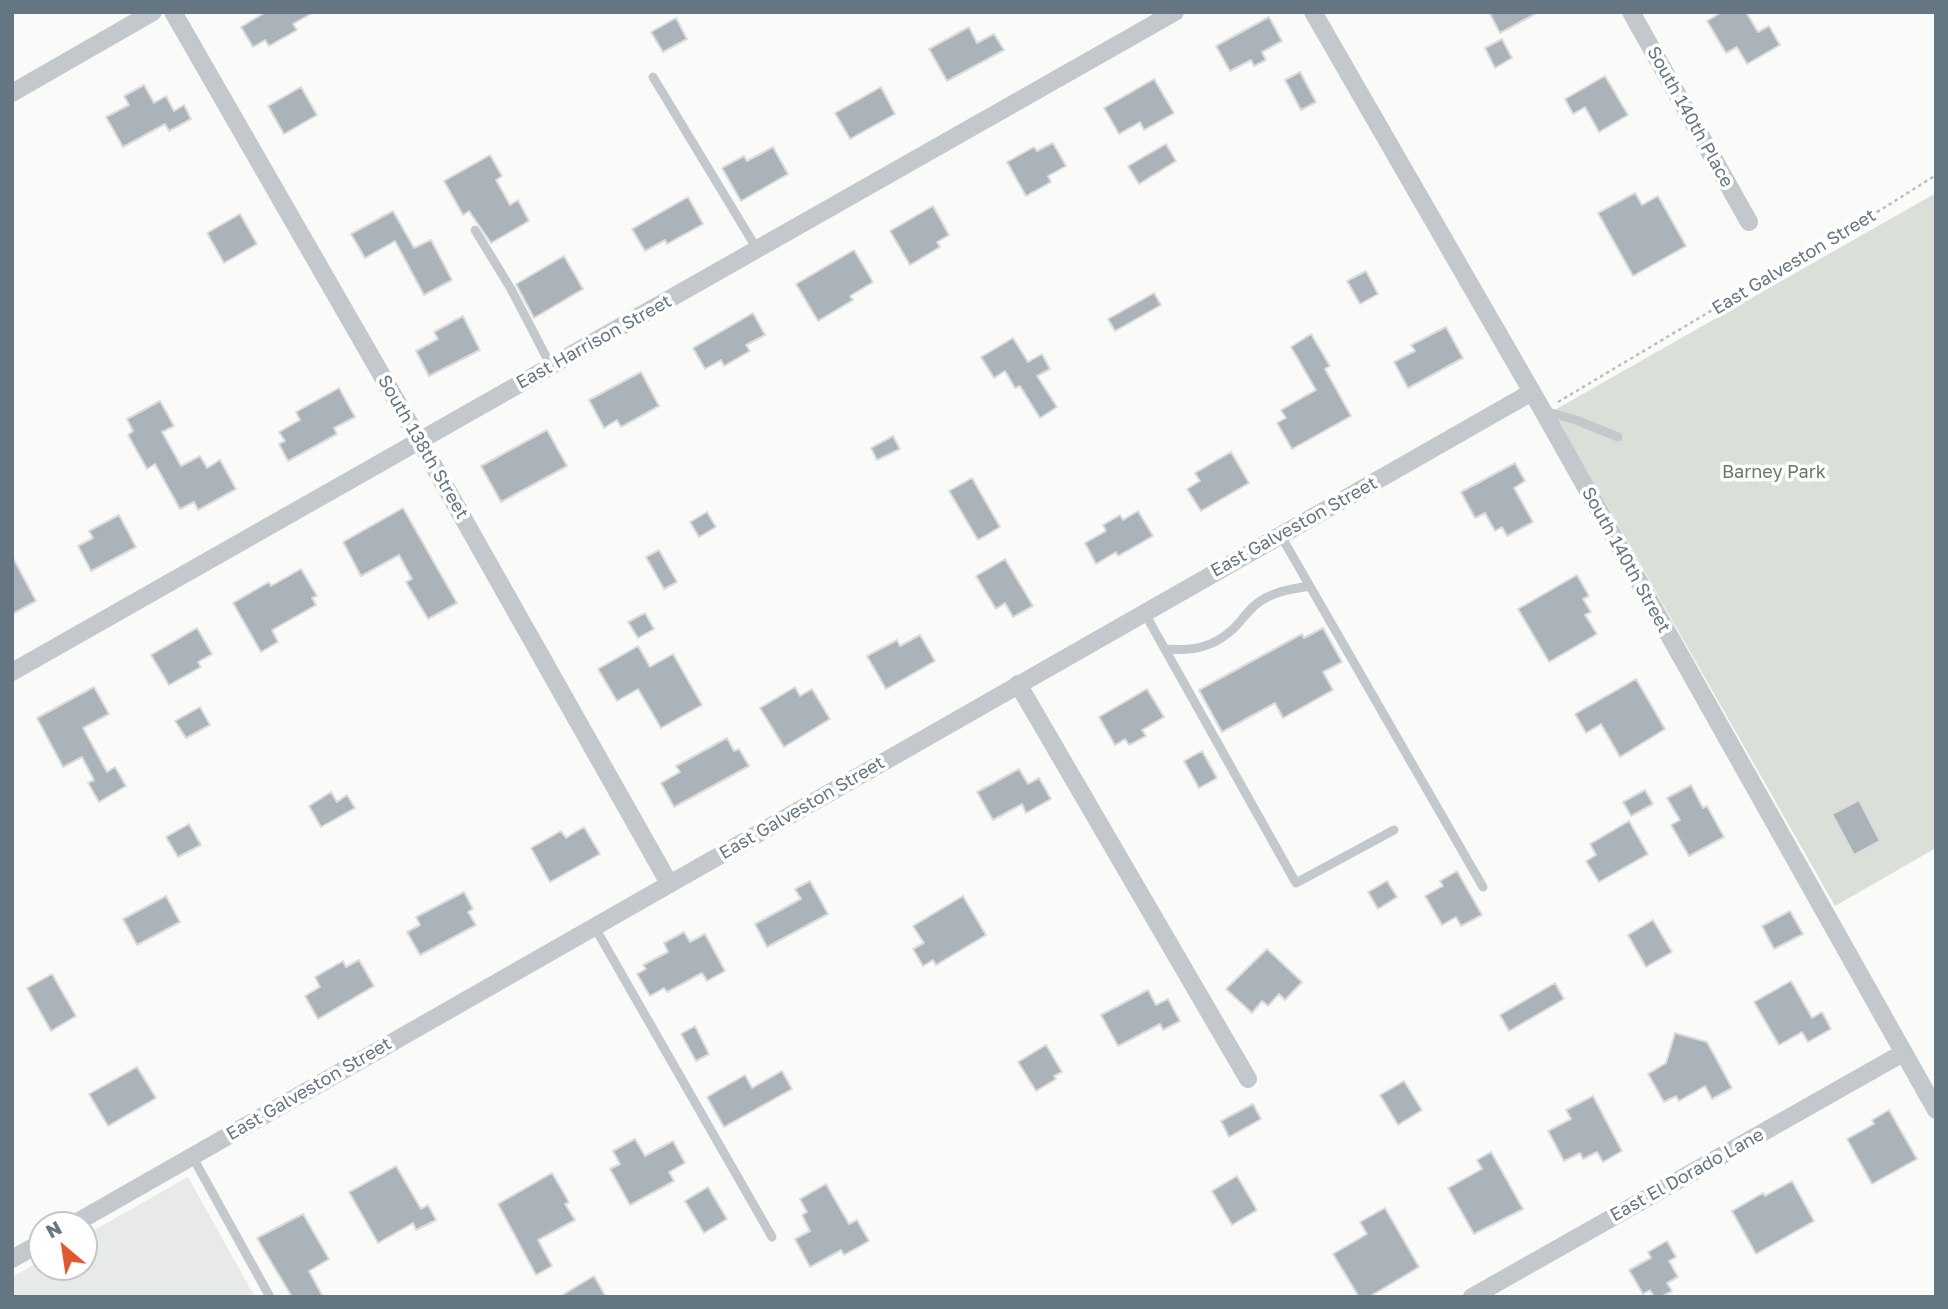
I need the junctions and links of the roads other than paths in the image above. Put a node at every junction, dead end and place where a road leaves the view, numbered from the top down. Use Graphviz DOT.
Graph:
graph roads {
  1 [pos="153,12"];
  2 [pos="173,12"];
  3 [pos="1175,12"];
  4 [pos="1313,12"];
  5 [pos="1631,12"];
  6 [pos="653,77"];
  7 [pos="12,93"];
  8 [pos="1749,222"];
  9 [pos="475,230"];
  10 [pos="758,251"];
  11 [pos="551,366"];
  12 [pos="1532,392"];
  13 [pos="1543,411"];
  14 [pos="1618,437"];
  15 [pos="419,440"];
  16 [pos="1281,536"];
  17 [pos="1310,586"];
  18 [pos="1144,612"];
  19 [pos="1166,649"];
  20 [pos="12,672"];
  21 [pos="1018,684"];
  22 [pos="1394,830"];
  23 [pos="669,883"];
  24 [pos="1483,887"];
  25 [pos="594,926"];
  26 [pos="1903,1053"];
  27 [pos="1248,1079"];
  28 [pos="1936,1110"];
  29 [pos="192,1156"];
  30 [pos="96,1211"];
  31 [pos="772,1237"];
  32 [pos="28,1250"];
  33 [pos="12,1259"];
  34 [pos="270,1297"];
  35 [pos="1472,1297"];
  1 -- 7 [label="street"];
  2 -- 15 [label="street, South 138th Street"];
  3 -- 10 [label="street, East Harrison Street"];
  4 -- 12 [label="street, South 140th Street"];
  5 -- 8 [label="street, South 140th Place"];
  6 -- 10 [label="lane"];
  9 -- 11 [label="lane"];
  10 -- 11 [label="street, East Harrison Street"];
  11 -- 15 [label="street, East Harrison Street"];
  12 -- 13 [label="street, South 140th Street"];
  12 -- 16 [label="street, East Galveston Street"];
  13 -- 14 [label="lane"];
  13 -- 26 [label="street, South 140th Street"];
  15 -- 20 [label="street, East Harrison Street"];
  15 -- 23 [label="street, South 138th Street"];
  16 -- 17 [label="lane"];
  16 -- 18 [label="street, East Galveston Street"];
  17 -- 19 [label="lane"];
  17 -- 24 [label="lane"];
  18 -- 19 [label="lane"];
  18 -- 21 [label="street, East Galveston Street"];
  19 -- 22 [label="lane"];
  21 -- 23 [label="street, East Galveston Street"];
  21 -- 27 [label="street"];
  23 -- 25 [label="street, East Galveston Street"];
  25 -- 29 [label="street, East Galveston Street"];
  25 -- 31 [label="lane"];
  26 -- 28 [label="street, South 140th Street"];
  26 -- 35 [label="street, East El Dorado Lane"];
  29 -- 30 [label="street, East Galveston Street"];
  29 -- 34 [label="lane"];
  32 -- 33 [label="street"];
}
